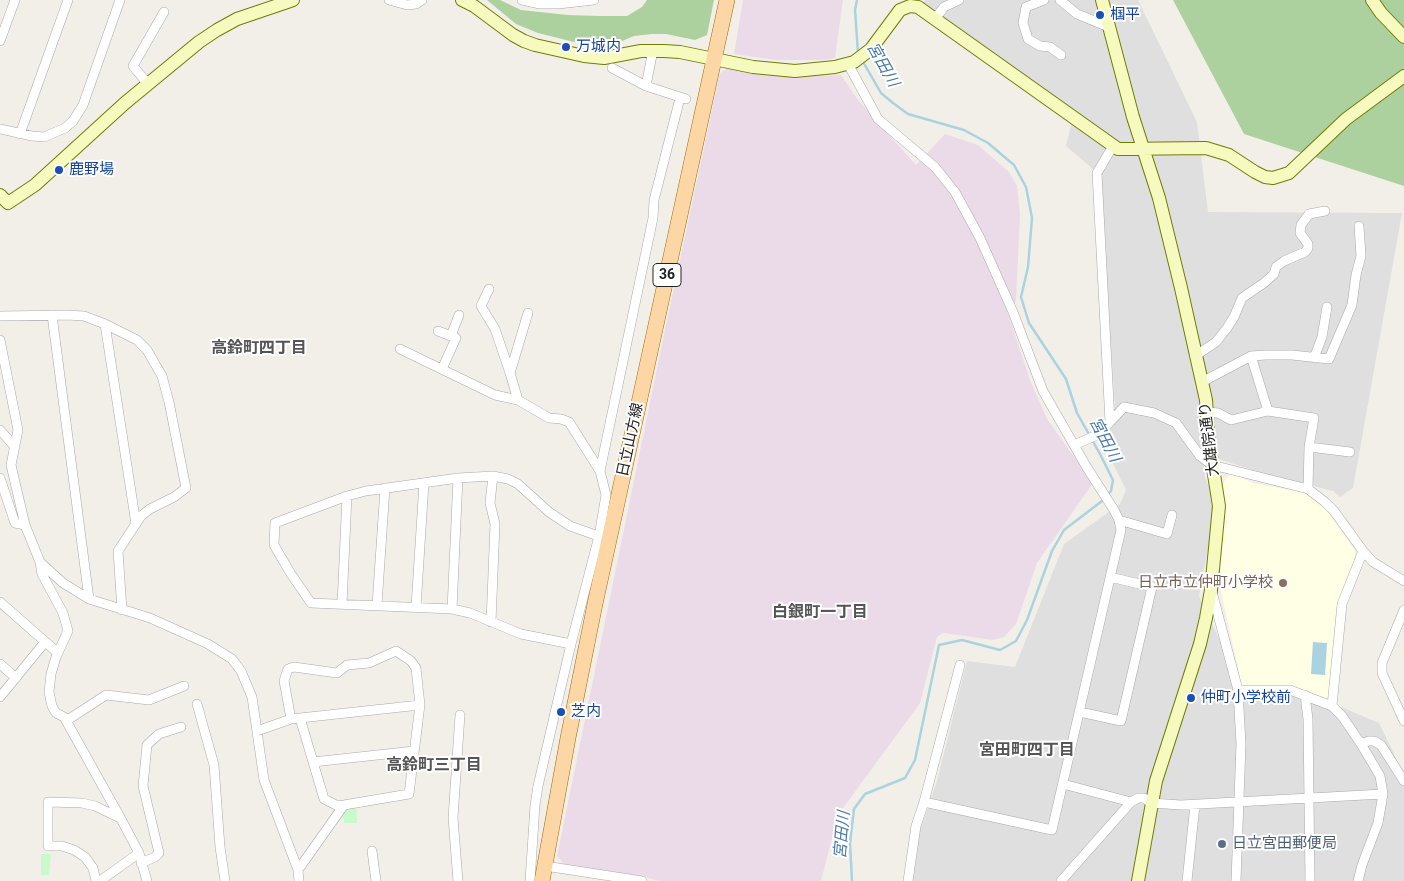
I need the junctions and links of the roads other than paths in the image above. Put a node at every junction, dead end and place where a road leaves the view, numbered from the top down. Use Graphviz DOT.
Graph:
graph roads {
  1 [pos="15,0"];
  2 [pos="68,0"];
  3 [pos="293,0"];
  4 [pos="389,0"];
  5 [pos="422,0"];
  6 [pos="462,0"];
  7 [pos="522,0"];
  8 [pos="594,0"];
  9 [pos="727,0"];
  10 [pos="959,0"];
  11 [pos="1044,0"];
  12 [pos="1060,0"];
  13 [pos="1102,0"];
  14 [pos="1372,0"];
  15 [pos="116,1"];
  16 [pos="909,3"];
  17 [pos="164,12"];
  18 [pos="935,19"];
  19 [pos="1109,27"];
  20 [pos="1404,36"];
  21 [pos="0,41"];
  22 [pos="653,50"];
  23 [pos="1060,55"];
  24 [pos="715,60"];
  25 [pos="851,63"];
  26 [pos="612,68"];
  27 [pos="1404,76"];
  28 [pos="148,84"];
  29 [pos="646,86"];
  30 [pos="0,129"];
  31 [pos="20,134"];
  32 [pos="1113,146"];
  33 [pos="1144,149"];
  34 [pos="3,203"];
  35 [pos="1325,212"];
  36 [pos="1359,226"];
  37 [pos="489,289"];
  38 [pos="1327,307"];
  39 [pos="528,313"];
  40 [pos="52,315"];
  41 [pos="459,315"];
  42 [pos="0,316"];
  43 [pos="106,324"];
  44 [pos="438,331"];
  45 [pos="451,336"];
  46 [pos="0,340"];
  47 [pos="400,350"];
  48 [pos="1196,356"];
  49 [pos="1251,356"];
  50 [pos="1314,358"];
  51 [pos="442,369"];
  52 [pos="510,373"];
  53 [pos="1202,382"];
  54 [pos="518,400"];
  55 [pos="1268,411"];
  56 [pos="1208,412"];
  57 [pos="1110,422"];
  58 [pos="0,430"];
  59 [pos="1074,444"];
  60 [pos="15,447"];
  61 [pos="1309,447"];
  62 [pos="1350,452"];
  63 [pos="1212,465"];
  64 [pos="600,471"];
  65 [pos="493,476"];
  66 [pos="0,478"];
  67 [pos="458,478"];
  68 [pos="424,483"];
  69 [pos="384,488"];
  70 [pos="1308,489"];
  71 [pos="347,496"];
  72 [pos="1172,515"];
  73 [pos="1119,520"];
  74 [pos="136,524"];
  75 [pos="25,525"];
  76 [pos="604,538"];
  77 [pos="1363,551"];
  78 [pos="40,562"];
  79 [pos="1110,577"];
  80 [pos="1404,581"];
  81 [pos="1212,590"];
  82 [pos="89,599"];
  83 [pos="0,602"];
  84 [pos="342,604"];
  85 [pos="377,605"];
  86 [pos="416,608"];
  87 [pos="452,609"];
  88 [pos="122,610"];
  89 [pos="1404,610"];
  90 [pos="491,622"];
  91 [pos="46,642"];
  92 [pos="571,644"];
  93 [pos="58,653"];
  94 [pos="0,664"];
  95 [pos="960,665"];
  96 [pos="16,678"];
  97 [pos="184,686"];
  98 [pos="1238,690"];
  99 [pos="1305,695"];
  100 [pos="0,697"];
  101 [pos="197,704"];
  102 [pos="420,705"];
  103 [pos="1332,706"];
  104 [pos="1080,712"];
  105 [pos="460,715"];
  106 [pos="295,719"];
  107 [pos="66,721"];
  108 [pos="1404,722"];
  109 [pos="181,727"];
  110 [pos="257,731"];
  111 [pos="1361,744"];
  112 [pos="414,751"];
  113 [pos="546,755"];
  114 [pos="564,760"];
  115 [pos="313,762"];
  116 [pos="1404,781"];
  117 [pos="1063,784"];
  118 [pos="1383,794"];
  119 [pos="1309,799"];
  120 [pos="924,802"];
  121 [pos="1130,802"];
  122 [pos="1239,802"];
  123 [pos="1151,803"];
  124 [pos="344,805"];
  125 [pos="1195,805"];
  126 [pos="121,819"];
  127 [pos="372,851"];
  128 [pos="139,853"];
  129 [pos="142,863"];
  130 [pos="545,866"];
  131 [pos="298,870"];
  132 [pos="534,878"];
  133 [pos="98,881"];
  134 [pos="147,881"];
  135 [pos="225,881"];
  136 [pos="300,881"];
  137 [pos="376,881"];
  138 [pos="458,881"];
  139 [pos="522,881"];
  140 [pos="642,881"];
  141 [pos="908,881"];
  142 [pos="1060,881"];
  143 [pos="1138,881"];
  144 [pos="1187,881"];
  145 [pos="1236,881"];
  146 [pos="1310,881"];
  147 [pos="1358,881"];
  1 -- 21 [label="street"];
  2 -- 31 [label="street"];
  3 -- 28 [label="street"];
  4 -- 5 [label="street"];
  6 -- 22 [label="street"];
  7 -- 8 [label="street"];
  9 -- 24 [label="main road, 日立山方線 / 36"];
  10 -- 18 [label="street"];
  11 -- 23 [label="street"];
  12 -- 19 [label="street"];
  13 -- 19 [label="street, 大雄院通り"];
  14 -- 20 [label="street"];
  15 -- 31 [label="street"];
  16 -- 18 [label="street"];
  16 -- 25 [label="street"];
  17 -- 28 [label="street"];
  18 -- 32 [label="street"];
  19 -- 33 [label="street, 大雄院通り"];
  22 -- 24 [label="street"];
  22 -- 29 [label="street"];
  24 -- 25 [label="street"];
  24 -- 76 [label="main road, 日立山方線 / 36"];
  25 -- 59 [label="street"];
  26 -- 29 [label="street"];
  27 -- 33 [label="street"];
  28 -- 34 [label="street"];
  29 -- 64 [label="street"];
  30 -- 31 [label="street"];
  32 -- 33 [label="street"];
  32 -- 57 [label="street"];
  33 -- 48 [label="street, 大雄院通り"];
  35 -- 48 [label="street"];
  36 -- 50 [label="street"];
  37 -- 52 [label="street"];
  38 -- 50 [label="street"];
  39 -- 52 [label="street"];
  40 -- 42 [label="street"];
  40 -- 43 [label="street"];
  40 -- 82 [label="street"];
  41 -- 45 [label="street"];
  43 -- 74 [label="street"];
  43 -- 74 [label="street"];
  44 -- 45 [label="street"];
  45 -- 51 [label="street"];
  46 -- 60 [label="street"];
  47 -- 51 [label="street"];
  48 -- 53 [label="street, 大雄院通り"];
  49 -- 50 [label="street"];
  49 -- 53 [label="street"];
  49 -- 55 [label="street"];
  51 -- 54 [label="street"];
  52 -- 54 [label="street"];
  53 -- 56 [label="street, 大雄院通り"];
  54 -- 64 [label="street"];
  55 -- 56 [label="street"];
  55 -- 61 [label="street"];
  56 -- 63 [label="street, 大雄院通り"];
  57 -- 59 [label="street"];
  57 -- 63 [label="street"];
  58 -- 60 [label="street"];
  59 -- 73 [label="street"];
  60 -- 75 [label="street"];
  61 -- 62 [label="street"];
  61 -- 70 [label="street"];
  63 -- 70 [label="street"];
  63 -- 81 [label="street, 大雄院通り"];
  64 -- 76 [label="street"];
  65 -- 67 [label="street"];
  65 -- 76 [label="street"];
  65 -- 90 [label="street"];
  66 -- 75 [label="street"];
  67 -- 68 [label="street"];
  67 -- 87 [label="street"];
  68 -- 69 [label="street"];
  68 -- 86 [label="street"];
  69 -- 71 [label="street"];
  69 -- 85 [label="street"];
  70 -- 77 [label="street"];
  71 -- 84 [label="street"];
  71 -- 84 [label="street"];
  72 -- 73 [label="street"];
  73 -- 79 [label="street"];
  74 -- 88 [label="street"];
  75 -- 78 [label="street"];
  76 -- 92 [label="street"];
  76 -- 114 [label="main road, 日立山方線 / 36"];
  77 -- 80 [label="street"];
  77 -- 103 [label="street"];
  78 -- 82 [label="street"];
  78 -- 93 [label="street"];
  79 -- 104 [label="street"];
  79 -- 104 [label="street"];
  81 -- 98 [label="street"];
  81 -- 123 [label="street, 大雄院通り"];
  82 -- 88 [label="street"];
  83 -- 91 [label="street"];
  84 -- 85 [label="street"];
  85 -- 86 [label="street"];
  86 -- 87 [label="street"];
  87 -- 90 [label="street"];
  88 -- 110 [label="street"];
  89 -- 108 [label="street"];
  90 -- 92 [label="street"];
  91 -- 93 [label="street"];
  91 -- 96 [label="street"];
  92 -- 113 [label="street"];
  93 -- 107 [label="street"];
  94 -- 96 [label="street"];
  95 -- 120 [label="street"];
  96 -- 100 [label="street"];
  97 -- 107 [label="street"];
  98 -- 99 [label="street"];
  98 -- 122 [label="street"];
  99 -- 103 [label="street"];
  99 -- 119 [label="street"];
  101 -- 135 [label="street"];
  102 -- 106 [label="street"];
  102 -- 106 [label="street"];
  102 -- 112 [label="street"];
  103 -- 111 [label="street"];
  104 -- 117 [label="street"];
  105 -- 138 [label="street"];
  106 -- 110 [label="street"];
  106 -- 115 [label="street"];
  107 -- 126 [label="street"];
  109 -- 129 [label="street"];
  110 -- 131 [label="street"];
  111 -- 116 [label="street"];
  111 -- 118 [label="street"];
  112 -- 115 [label="street"];
  112 -- 124 [label="street"];
  113 -- 114 [label="street"];
  113 -- 132 [label="street"];
  114 -- 130 [label="main road, 日立山方線 / 36"];
  115 -- 124 [label="street"];
  117 -- 120 [label="street"];
  117 -- 121 [label="street"];
  118 -- 119 [label="street"];
  118 -- 147 [label="street"];
  119 -- 122 [label="street"];
  119 -- 146 [label="street"];
  120 -- 141 [label="street"];
  121 -- 123 [label="street"];
  121 -- 142 [label="street"];
  122 -- 125 [label="street"];
  122 -- 145 [label="street"];
  123 -- 125 [label="street"];
  123 -- 143 [label="street, 大雄院通り"];
  124 -- 131 [label="street"];
  125 -- 144 [label="street"];
  126 -- 128 [label="street"];
  126 -- 133 [label="street"];
  127 -- 137 [label="street"];
  128 -- 129 [label="street"];
  128 -- 133 [label="street"];
  129 -- 134 [label="street"];
  130 -- 132 [label="main road, 日立山方線 / 36"];
  130 -- 140 [label="street"];
  131 -- 136 [label="street"];
  132 -- 139 [label="street"];
}
